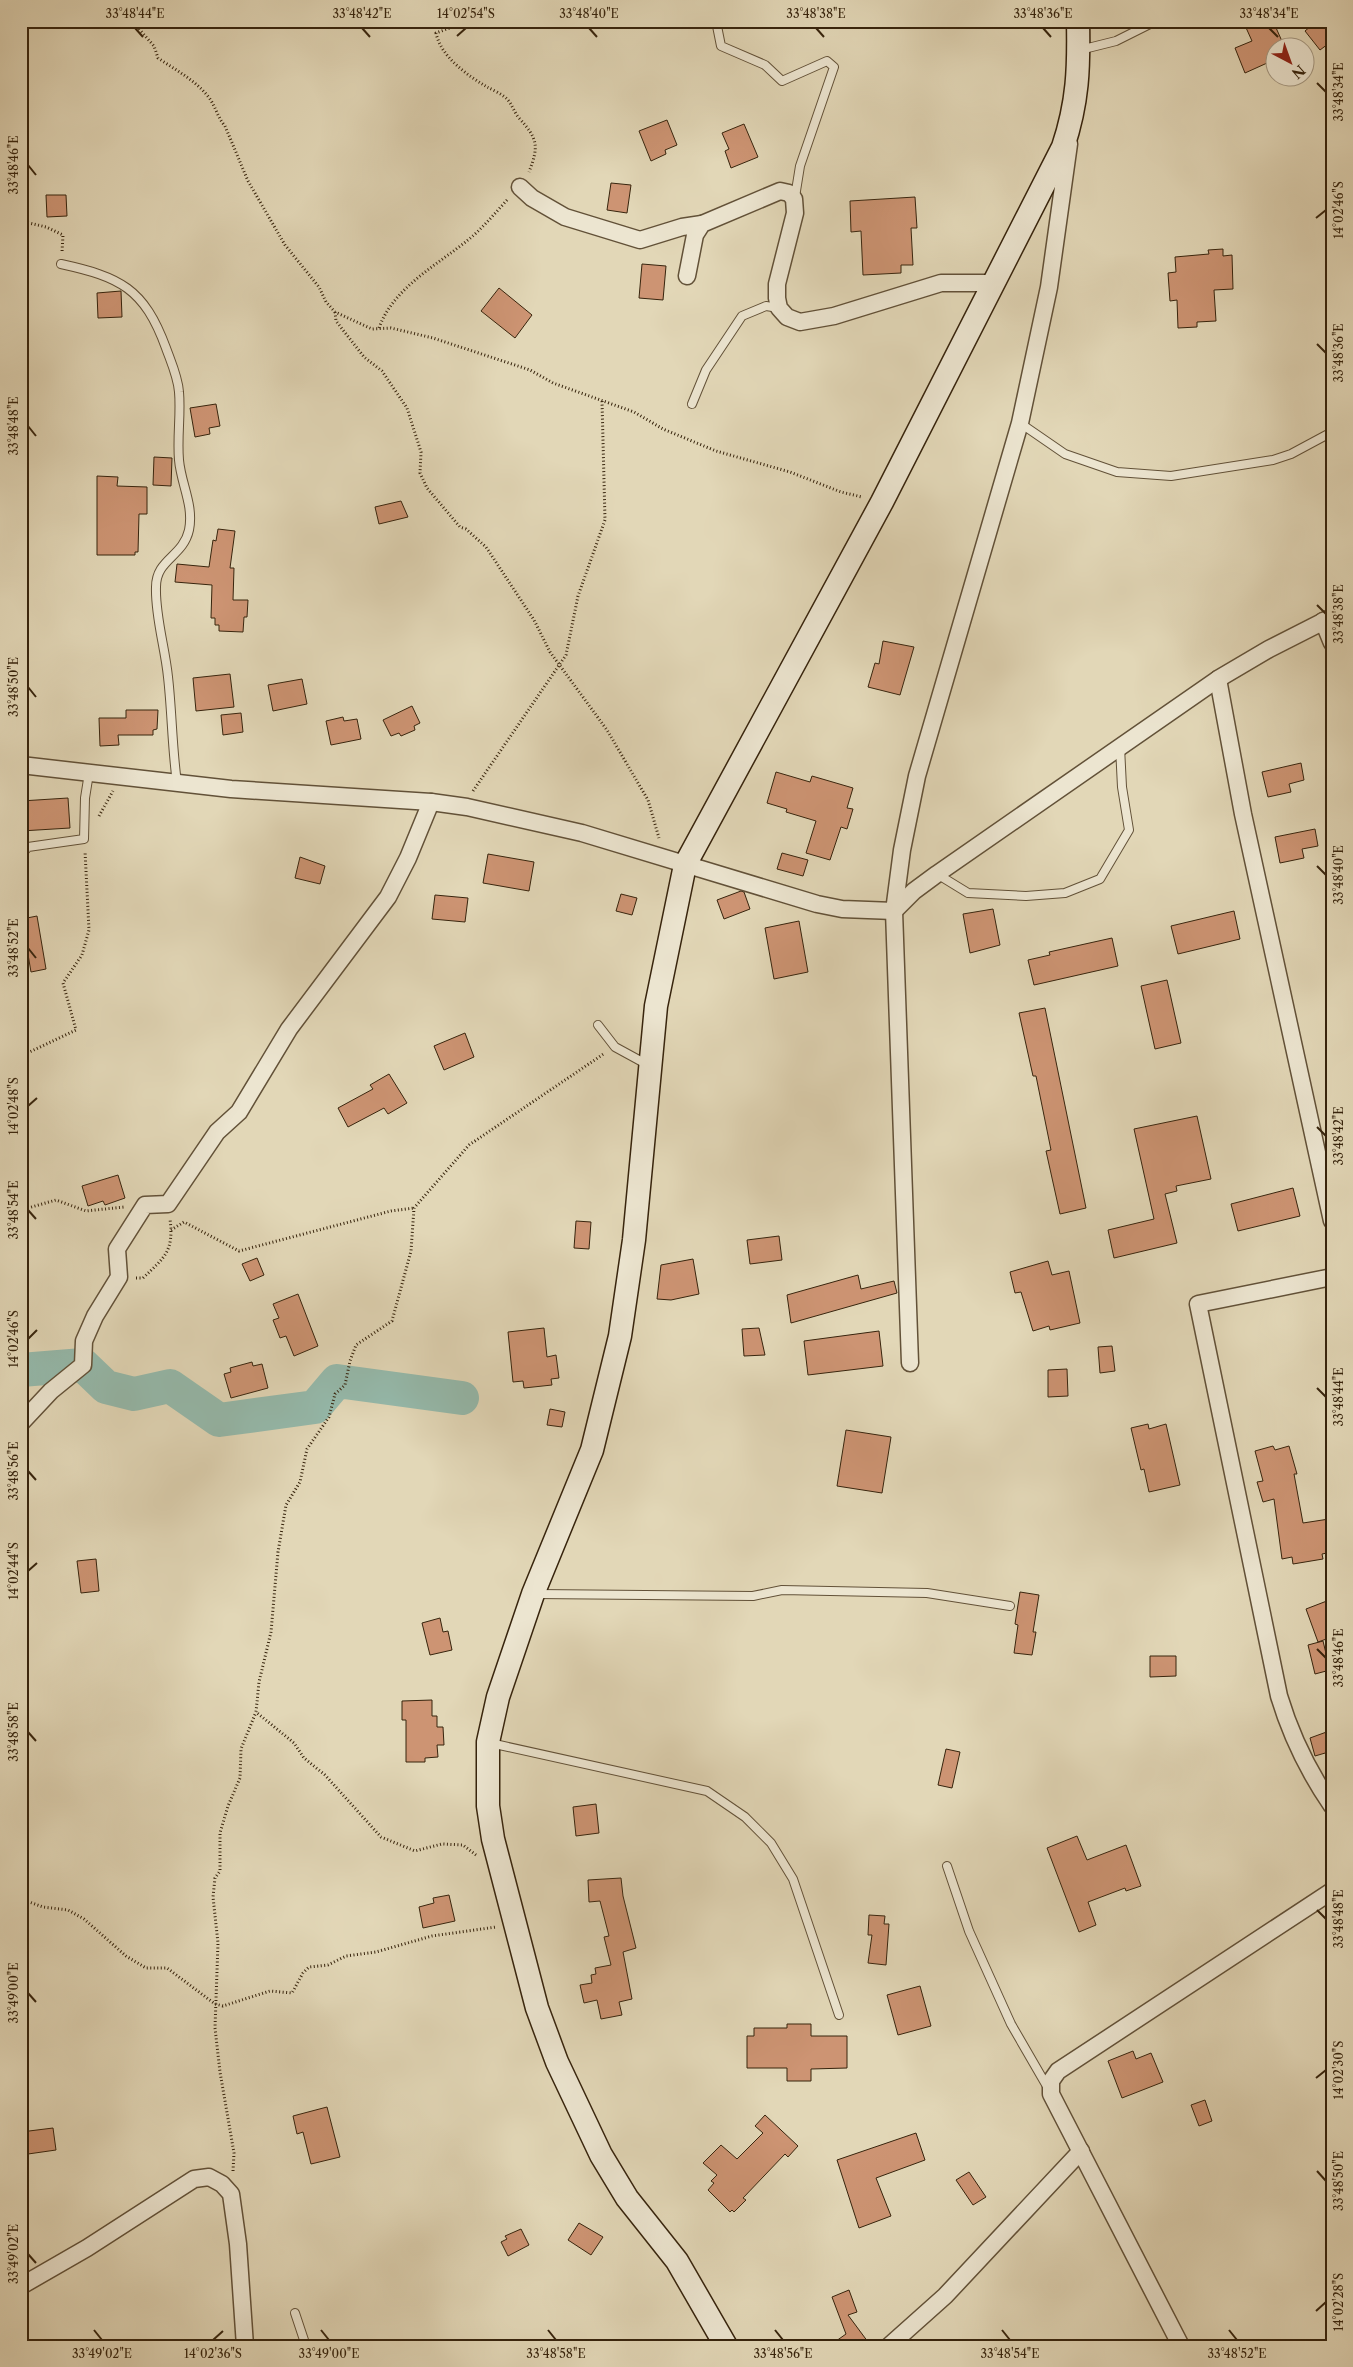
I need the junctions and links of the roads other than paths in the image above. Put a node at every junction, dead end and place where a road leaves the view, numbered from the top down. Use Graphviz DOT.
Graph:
graph roads {
  1 [pos="716,21"];
  2 [pos="1078,21"];
  3 [pos="1156,21"];
  4 [pos="1078,50"];
  5 [pos="1074,115"];
  6 [pos="520,187"];
  7 [pos="794,199"];
  8 [pos="702,224"];
  9 [pos="61,264"];
  10 [pos="687,276"];
  11 [pos="993,283"];
  12 [pos="779,308"];
  13 [pos="692,404"];
  14 [pos="1020,423"];
  15 [pos="1332,432"];
  16 [pos="1327,619"];
  17 [pos="1332,643"];
  18 [pos="1218,680"];
  19 [pos="1120,747"];
  20 [pos="21,765"];
  21 [pos="89,773"];
  22 [pos="177,783"];
  23 [pos="431,802"];
  24 [pos="21,855"];
  25 [pos="675,861"];
  26 [pos="937,874"];
  27 [pos="894,912"];
  28 [pos="598,1025"];
  29 [pos="649,1066"];
  30 [pos="1332,1221"];
  31 [pos="1332,1277"];
  32 [pos="910,1363"];
  33 [pos="21,1423"];
  34 [pos="533,1594"];
  35 [pos="1010,1606"];
  36 [pos="488,1742"];
  37 [pos="1332,1806"];
  38 [pos="947,1866"];
  39 [pos="1332,1891"];
  40 [pos="839,2015"];
  41 [pos="1051,2094"];
  42 [pos="1081,2151"];
  43 [pos="21,2286"];
  44 [pos="295,2313"];
  45 [pos="245,2346"];
  46 [pos="306,2346"];
  47 [pos="726,2346"];
  48 [pos="889,2346"];
  49 [pos="1181,2346"];
  1 -- 7 [label="lane"];
  2 -- 4 [label="street"];
  3 -- 4 [label="lane"];
  4 -- 5 [label="street"];
  5 -- 11 [label="street"];
  5 -- 14 [label="street"];
  6 -- 8 [label="street"];
  7 -- 8 [label="street"];
  7 -- 12 [label="street"];
  8 -- 10 [label="street"];
  9 -- 22 [label="lane"];
  11 -- 12 [label="street"];
  11 -- 25 [label="street"];
  12 -- 13 [label="lane"];
  14 -- 15 [label="lane"];
  14 -- 27 [label="street"];
  16 -- 17 [label="street"];
  16 -- 18 [label="street"];
  18 -- 19 [label="street"];
  18 -- 30 [label="street"];
  19 -- 26 [label="street"];
  19 -- 26 [label="lane"];
  20 -- 21 [label="street"];
  21 -- 22 [label="street"];
  21 -- 24 [label="lane"];
  22 -- 23 [label="street"];
  23 -- 25 [label="street"];
  23 -- 33 [label="street"];
  25 -- 27 [label="street"];
  25 -- 29 [label="street"];
  26 -- 27 [label="street"];
  27 -- 32 [label="street"];
  28 -- 29 [label="lane"];
  29 -- 34 [label="street"];
  31 -- 37 [label="street"];
  34 -- 35 [label="lane"];
  34 -- 36 [label="street"];
  36 -- 40 [label="lane"];
  36 -- 47 [label="street"];
  38 -- 41 [label="lane"];
  39 -- 41 [label="street"];
  41 -- 42 [label="street"];
  42 -- 48 [label="street"];
  42 -- 49 [label="street"];
  43 -- 45 [label="street"];
  44 -- 46 [label="lane"];
}
